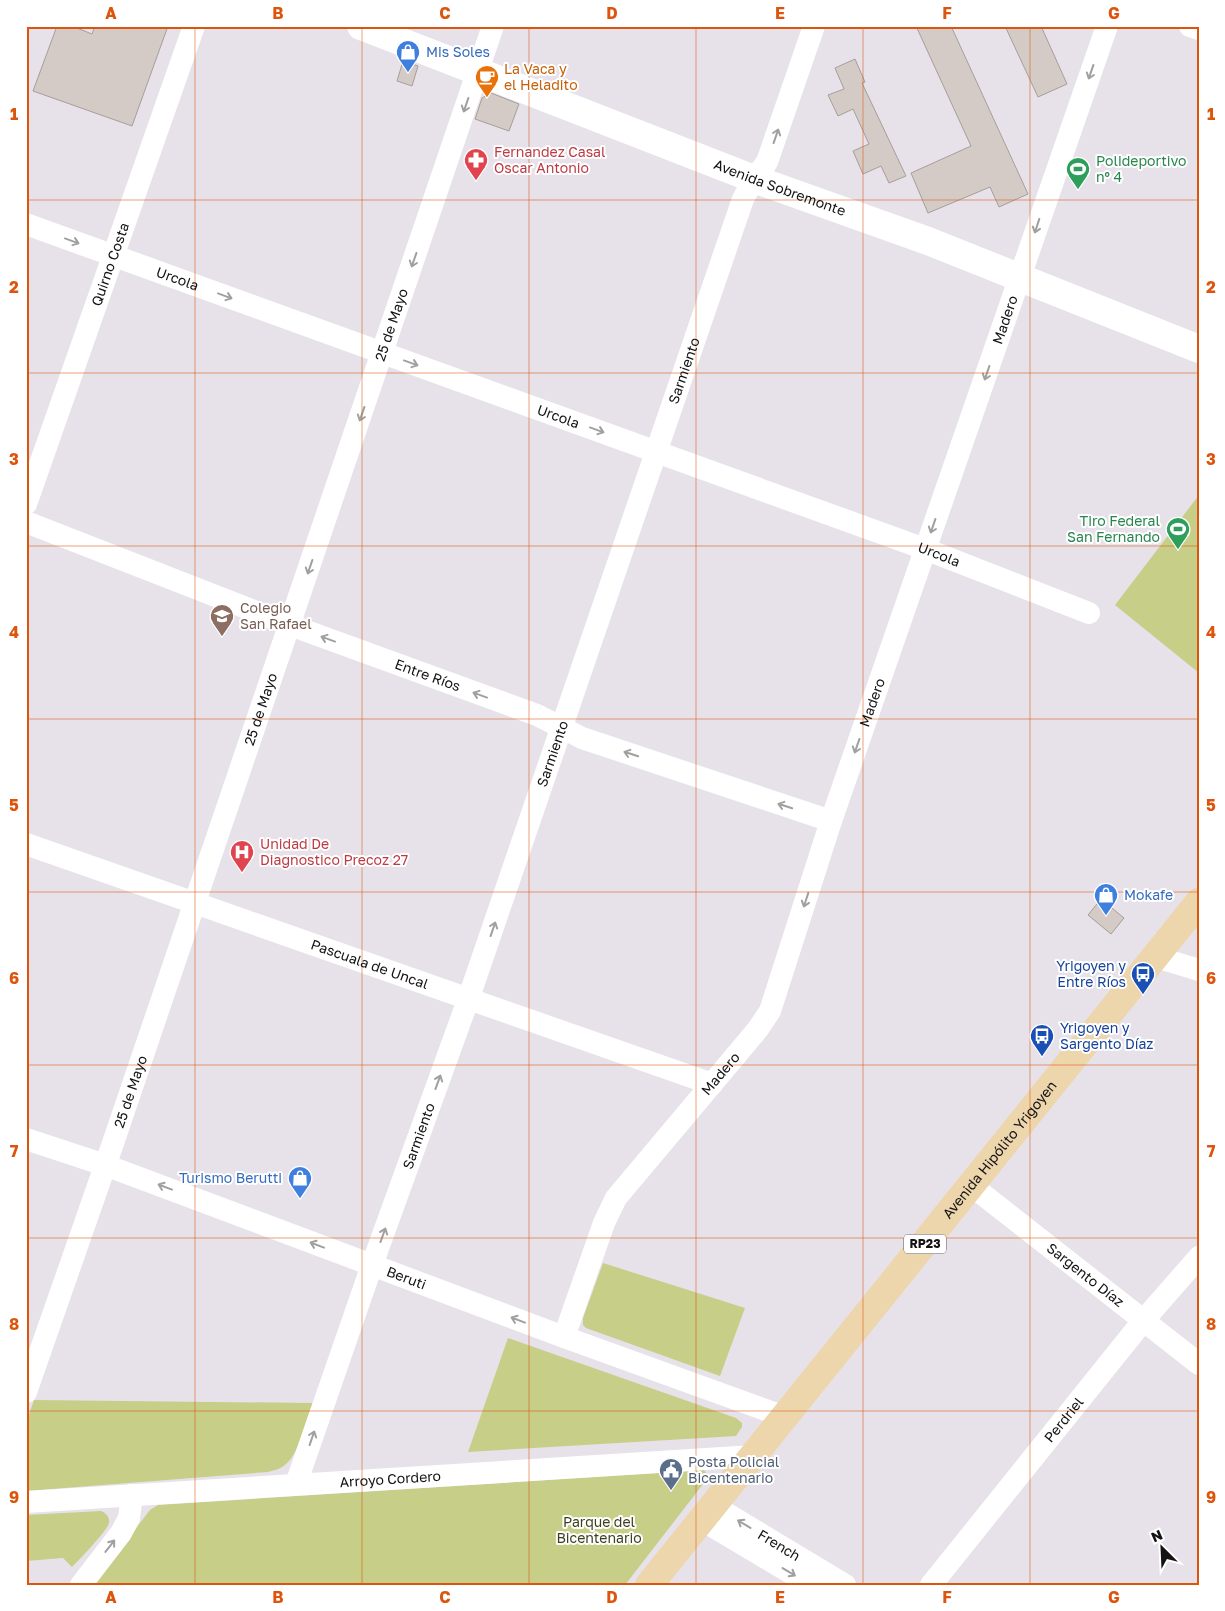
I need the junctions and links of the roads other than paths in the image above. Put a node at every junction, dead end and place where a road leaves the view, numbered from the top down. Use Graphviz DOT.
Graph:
graph roads {
  1 [pos="194,26"];
  2 [pos="361,26"];
  3 [pos="493,26"];
  4 [pos="814,26"];
  5 [pos="1107,26"];
  6 [pos="1190,26"];
  7 [pos="1199,29"];
  8 [pos="477,72"];
  9 [pos="754,179"];
  10 [pos="26,224"];
  11 [pos="113,256"];
  12 [pos="1020,277"];
  13 [pos="1199,348"];
  14 [pos="383,353"];
  15 [pos="656,451"];
  16 [pos="26,504"];
  17 [pos="26,522"];
  18 [pos="925,549"];
  19 [pos="1089,613"];
  20 [pos="290,625"];
  21 [pos="562,728"];
  22 [pos="832,821"];
  23 [pos="26,844"];
  24 [pos="1199,902"];
  25 [pos="195,903"];
  26 [pos="1156,956"];
  27 [pos="1199,970"];
  28 [pos="468,1000"];
  29 [pos="712,1084"];
  30 [pos="26,1139"];
  31 [pos="105,1165"];
  32 [pos="972,1186"];
  33 [pos="1199,1257"];
  34 [pos="372,1265"];
  35 [pos="1144,1321"];
  36 [pos="564,1337"];
  37 [pos="1199,1364"];
  38 [pos="26,1392"];
  39 [pos="785,1417"];
  40 [pos="754,1456"];
  41 [pos="296,1484"];
  42 [pos="132,1496"];
  43 [pos="26,1502"];
  44 [pos="708,1513"];
  45 [pos="81,1585"];
  46 [pos="649,1585"];
  47 [pos="811,1585"];
  48 [pos="845,1585"];
  49 [pos="931,1585"];
  1 -- 11 [label="street, Quirno Costa"];
  2 -- 8 [label="main road, Avenida Sobremonte"];
  3 -- 8 [label="street, 25 de Mayo"];
  9 -- 4 [label="street, Sarmiento, one-way"];
  5 -- 12 [label="street, Madero, one-way"];
  6 -- 7 [label="street"];
  8 -- 9 [label="main road, Avenida Sobremonte"];
  8 -- 14 [label="street, 25 de Mayo, one-way"];
  9 -- 12 [label="main road, Avenida Sobremonte"];
  9 -- 15 [label="street, Sarmiento"];
  10 -- 11 [label="street, Urcola, one-way"];
  11 -- 14 [label="street, Urcola, one-way"];
  11 -- 16 [label="street, Quirno Costa"];
  12 -- 13 [label="main road, Avenida Sobremonte"];
  12 -- 18 [label="street, Madero, one-way"];
  14 -- 15 [label="street, Urcola, one-way"];
  14 -- 20 [label="street, 25 de Mayo, one-way"];
  15 -- 18 [label="street, Urcola"];
  15 -- 21 [label="street, Sarmiento"];
  17 -- 20 [label="street, Entre Ríos"];
  18 -- 19 [label="street, Urcola"];
  18 -- 22 [label="street, Madero, one-way"];
  21 -- 20 [label="street, Entre Ríos, one-way"];
  20 -- 25 [label="street, 25 de Mayo"];
  22 -- 21 [label="street, Entre Ríos, one-way"];
  28 -- 21 [label="street, Sarmiento, one-way"];
  22 -- 29 [label="street, Madero, one-way"];
  23 -- 25 [label="street, Pascuala de Uncal"];
  24 -- 26 [label="main road, Avenida Hipólito Yrigoyen / RP23"];
  25 -- 28 [label="street, Pascuala de Uncal"];
  25 -- 31 [label="street, 25 de Mayo"];
  26 -- 27 [label="street"];
  26 -- 32 [label="main road, Avenida Hipólito Yrigoyen / RP23"];
  28 -- 29 [label="street, Pascuala de Uncal"];
  34 -- 28 [label="street, Sarmiento, one-way"];
  29 -- 36 [label="street, Madero"];
  30 -- 31 [label="street, Beruti"];
  34 -- 31 [label="street, Beruti, one-way"];
  31 -- 38 [label="street, 25 de Mayo"];
  32 -- 35 [label="street, Sargento Díaz"];
  32 -- 39 [label="main road, Avenida Hipólito Yrigoyen / RP23"];
  33 -- 35 [label="street, Perdriel"];
  36 -- 34 [label="street, Beruti, one-way"];
  41 -- 34 [label="street, Sarmiento, one-way"];
  35 -- 37 [label="street, Sargento Díaz"];
  35 -- 49 [label="street, Perdriel"];
  36 -- 39 [label="street, Beruti"];
  39 -- 40 [label="main road, Avenida Hipólito Yrigoyen / RP23"];
  40 -- 41 [label="street, Arroyo Cordero"];
  40 -- 44 [label="main road, Avenida Hipólito Yrigoyen / RP23"];
  41 -- 42 [label="street, Arroyo Cordero"];
  42 -- 43 [label="street, Arroyo Cordero"];
  45 -- 42 [label="street, one-way"];
  44 -- 46 [label="main road, Avenida Hipólito Yrigoyen / RP23"];
  44 -- 47 [label="street, French, one-way"];
  48 -- 44 [label="street, French, one-way"];
}
